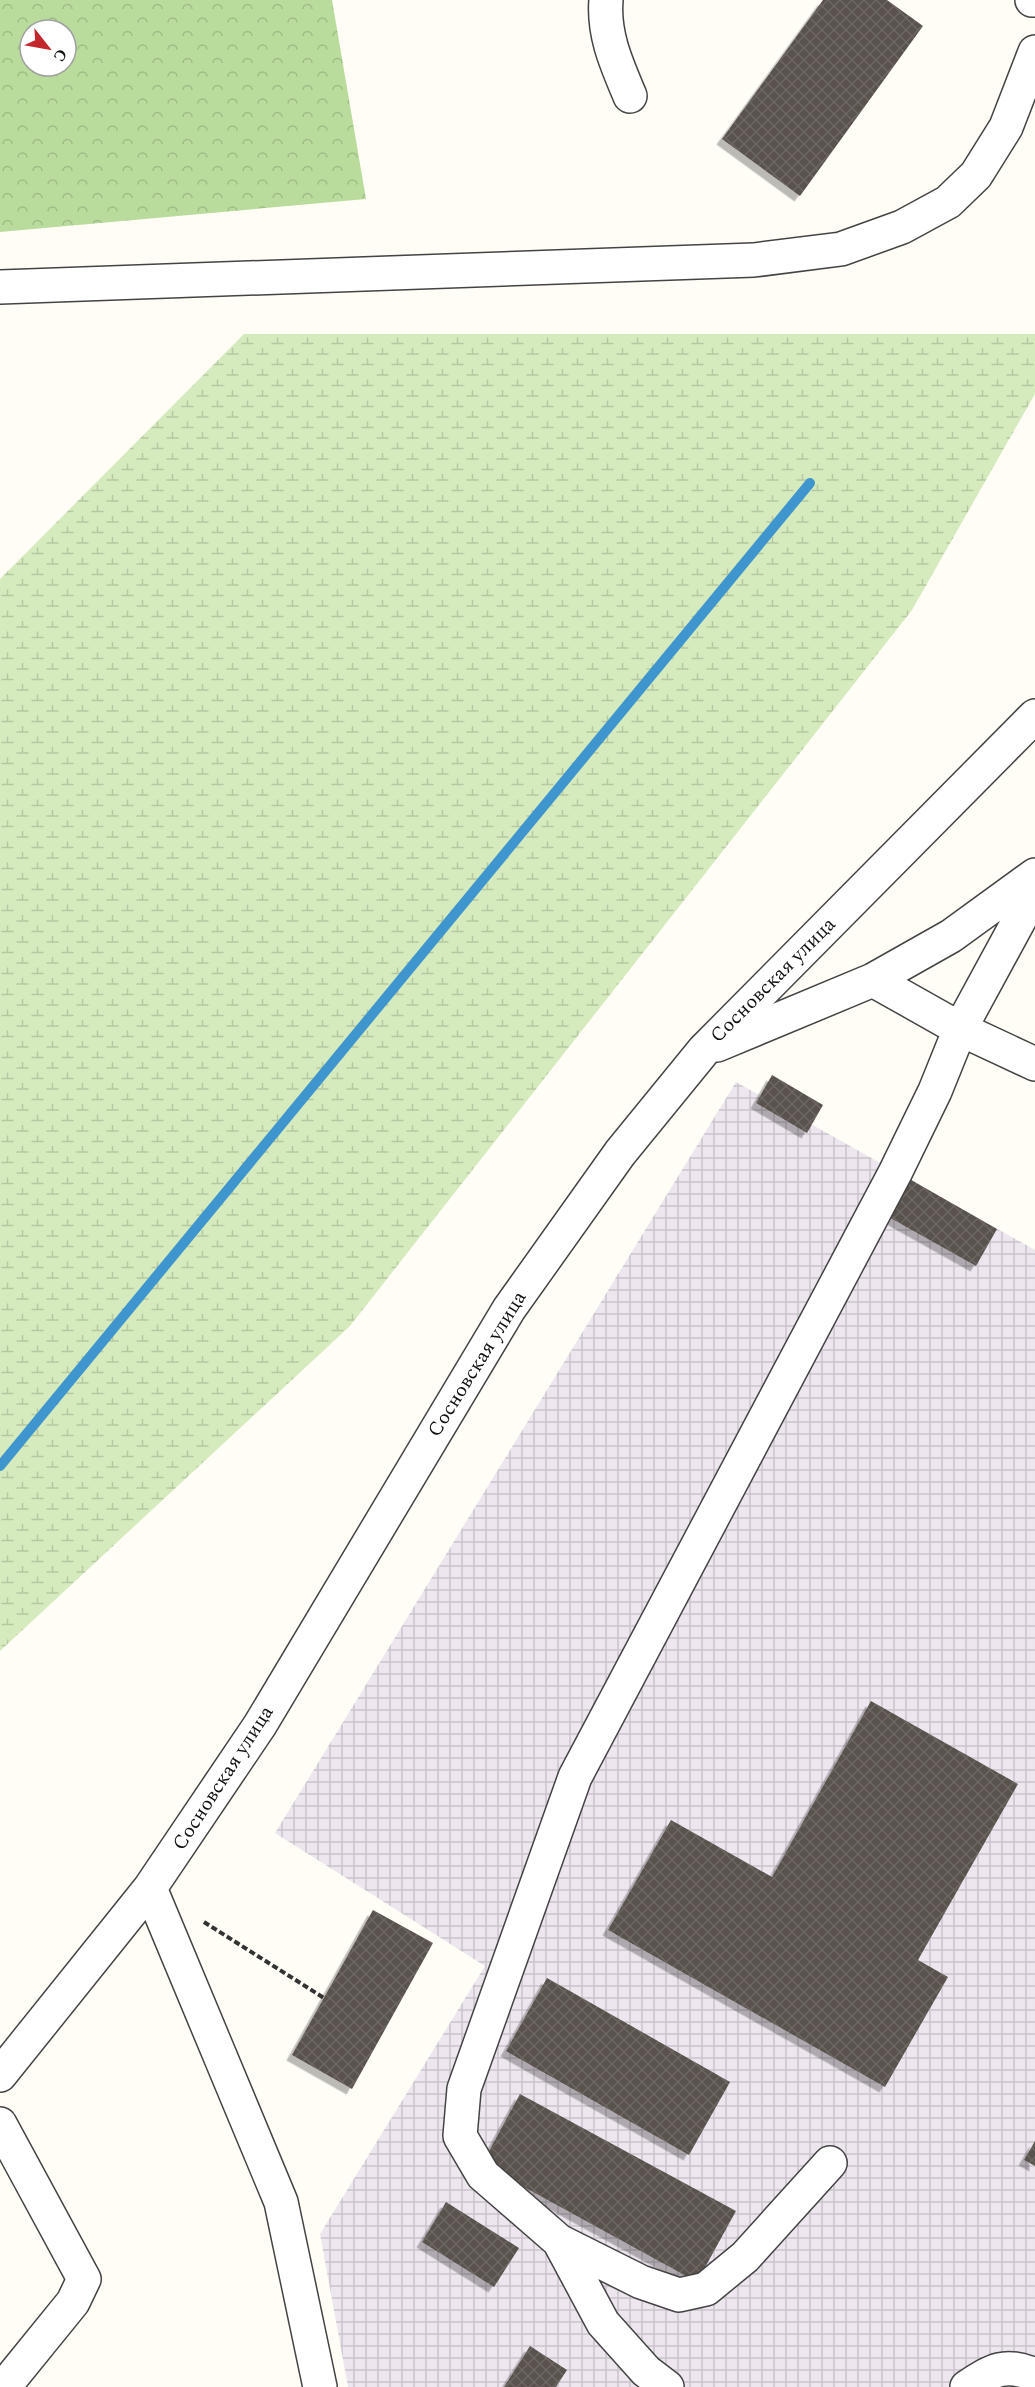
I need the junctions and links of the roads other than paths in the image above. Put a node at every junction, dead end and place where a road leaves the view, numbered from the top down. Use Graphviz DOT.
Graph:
graph roads {
  1 [pos="606,0"];
  2 [pos="1035,52"];
  3 [pos="630,96"];
  4 [pos="0,287"];
  5 [pos="1035,717"];
  6 [pos="1035,875"];
  7 [pos="1035,891"];
  8 [pos="873,980"];
  9 [pos="960,1029"];
  10 [pos="704,1050"];
  11 [pos="1035,1064"];
  12 [pos="150,1888"];
  13 [pos="0,2075"];
  14 [pos="0,2124"];
  15 [pos="830,2163"];
  16 [pos="560,2241"];
  17 [pos="1035,2375"];
  18 [pos="4,2387"];
  19 [pos="320,2387"];
  20 [pos="668,2387"];
  21 [pos="968,2387"];
  1 -- 3 [label="street"];
  2 -- 4 [label="street"];
  5 -- 10 [label="street, Сосновская улица"];
  6 -- 8 [label="street"];
  7 -- 9 [label="street"];
  8 -- 9 [label="street"];
  8 -- 10 [label="street"];
  9 -- 11 [label="street"];
  9 -- 16 [label="street"];
  10 -- 12 [label="street, Сосновская улица"];
  12 -- 13 [label="street, Сосновская улица"];
  12 -- 19 [label="street"];
  14 -- 18 [label="street"];
  15 -- 16 [label="street"];
  16 -- 20 [label="street"];
  17 -- 21 [label="street"];
}
